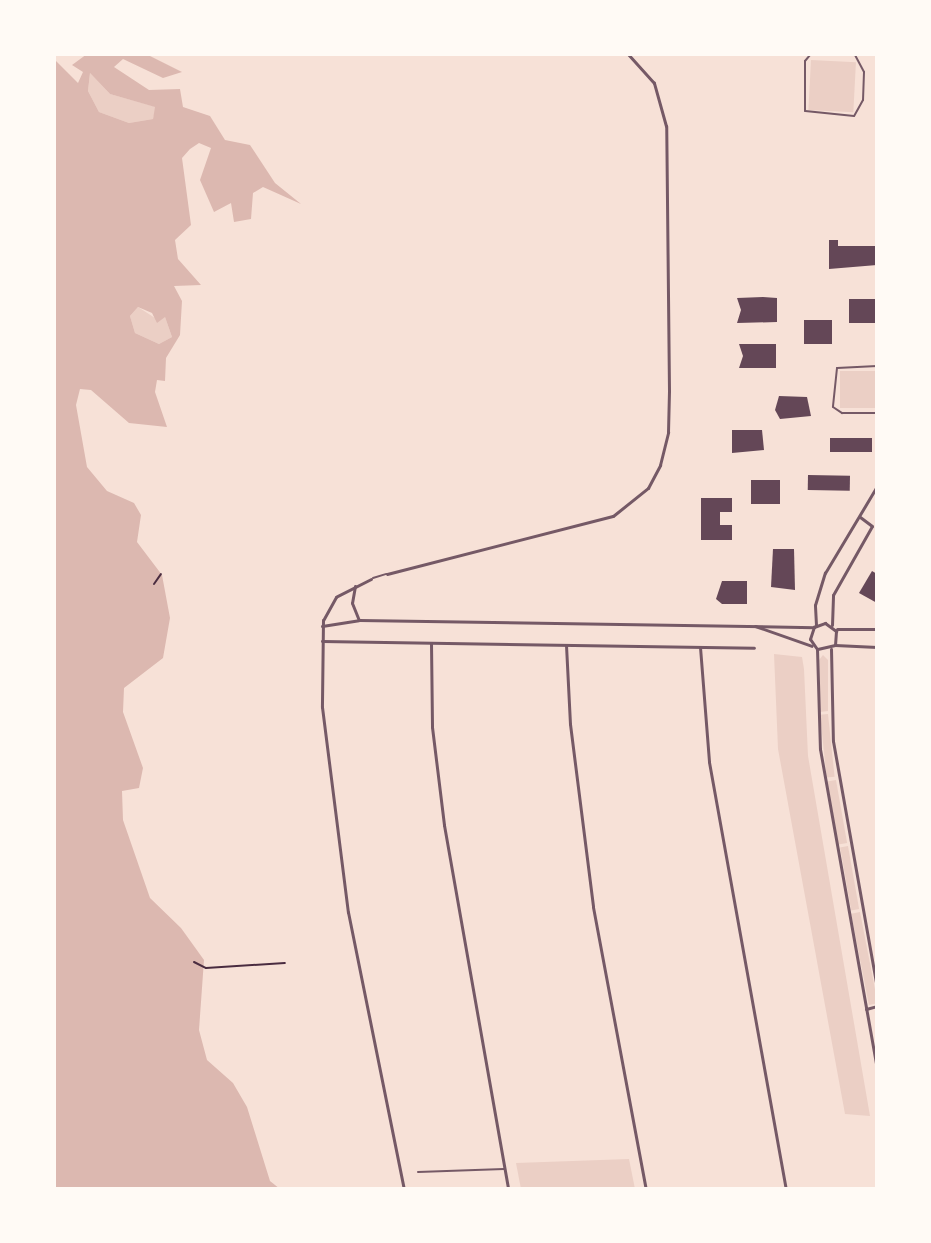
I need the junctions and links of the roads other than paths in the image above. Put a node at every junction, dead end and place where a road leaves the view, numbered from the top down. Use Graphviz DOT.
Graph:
graph roads {
  1 [pos="628,54"];
  2 [pos="861,63"];
  3 [pos="877,366"];
  4 [pos="877,413"];
  5 [pos="877,486"];
  6 [pos="860,517"];
  7 [pos="874,525"];
  8 [pos="387,574"];
  9 [pos="371,579"];
  10 [pos="355,586"];
  11 [pos="359,620"];
  12 [pos="752,625"];
  13 [pos="322,626"];
  14 [pos="815,626"];
  15 [pos="833,627"];
  16 [pos="877,629"];
  17 [pos="321,640"];
  18 [pos="431,643"];
  19 [pos="566,645"];
  20 [pos="833,646"];
  21 [pos="700,647"];
  22 [pos="815,647"];
  23 [pos="877,647"];
  24 [pos="754,648"];
  25 [pos="877,989"];
  26 [pos="877,1006"];
  27 [pos="866,1009"];
  28 [pos="877,1069"];
  29 [pos="504,1169"];
  30 [pos="418,1172"];
  31 [pos="404,1189"];
  32 [pos="508,1189"];
  33 [pos="646,1189"];
  34 [pos="786,1189"];
  1 -- 8 [label="street"];
  2 -- 2 [label="street"];
  3 -- 4 [label="street"];
  5 -- 6 [label="street"];
  6 -- 7 [label="street"];
  6 -- 14 [label="street"];
  7 -- 15 [label="street"];
  8 -- 9 [label="street"];
  9 -- 10 [label="street"];
  10 -- 11 [label="street"];
  10 -- 13 [label="street"];
  11 -- 12 [label="street"];
  11 -- 13 [label="street"];
  12 -- 14 [label="street"];
  12 -- 22 [label="street"];
  13 -- 17 [label="street"];
  14 -- 15 [label="street"];
  14 -- 22 [label="street"];
  15 -- 16 [label="street"];
  15 -- 20 [label="street"];
  17 -- 18 [label="street"];
  17 -- 31 [label="street"];
  18 -- 19 [label="street"];
  18 -- 29 [label="street"];
  19 -- 21 [label="street"];
  19 -- 33 [label="street"];
  20 -- 22 [label="street"];
  20 -- 23 [label="street"];
  20 -- 25 [label="street"];
  21 -- 24 [label="street"];
  21 -- 34 [label="street"];
  22 -- 27 [label="street"];
  26 -- 27 [label="street"];
  27 -- 28 [label="street"];
  29 -- 30 [label="street"];
  29 -- 32 [label="street"];
}
